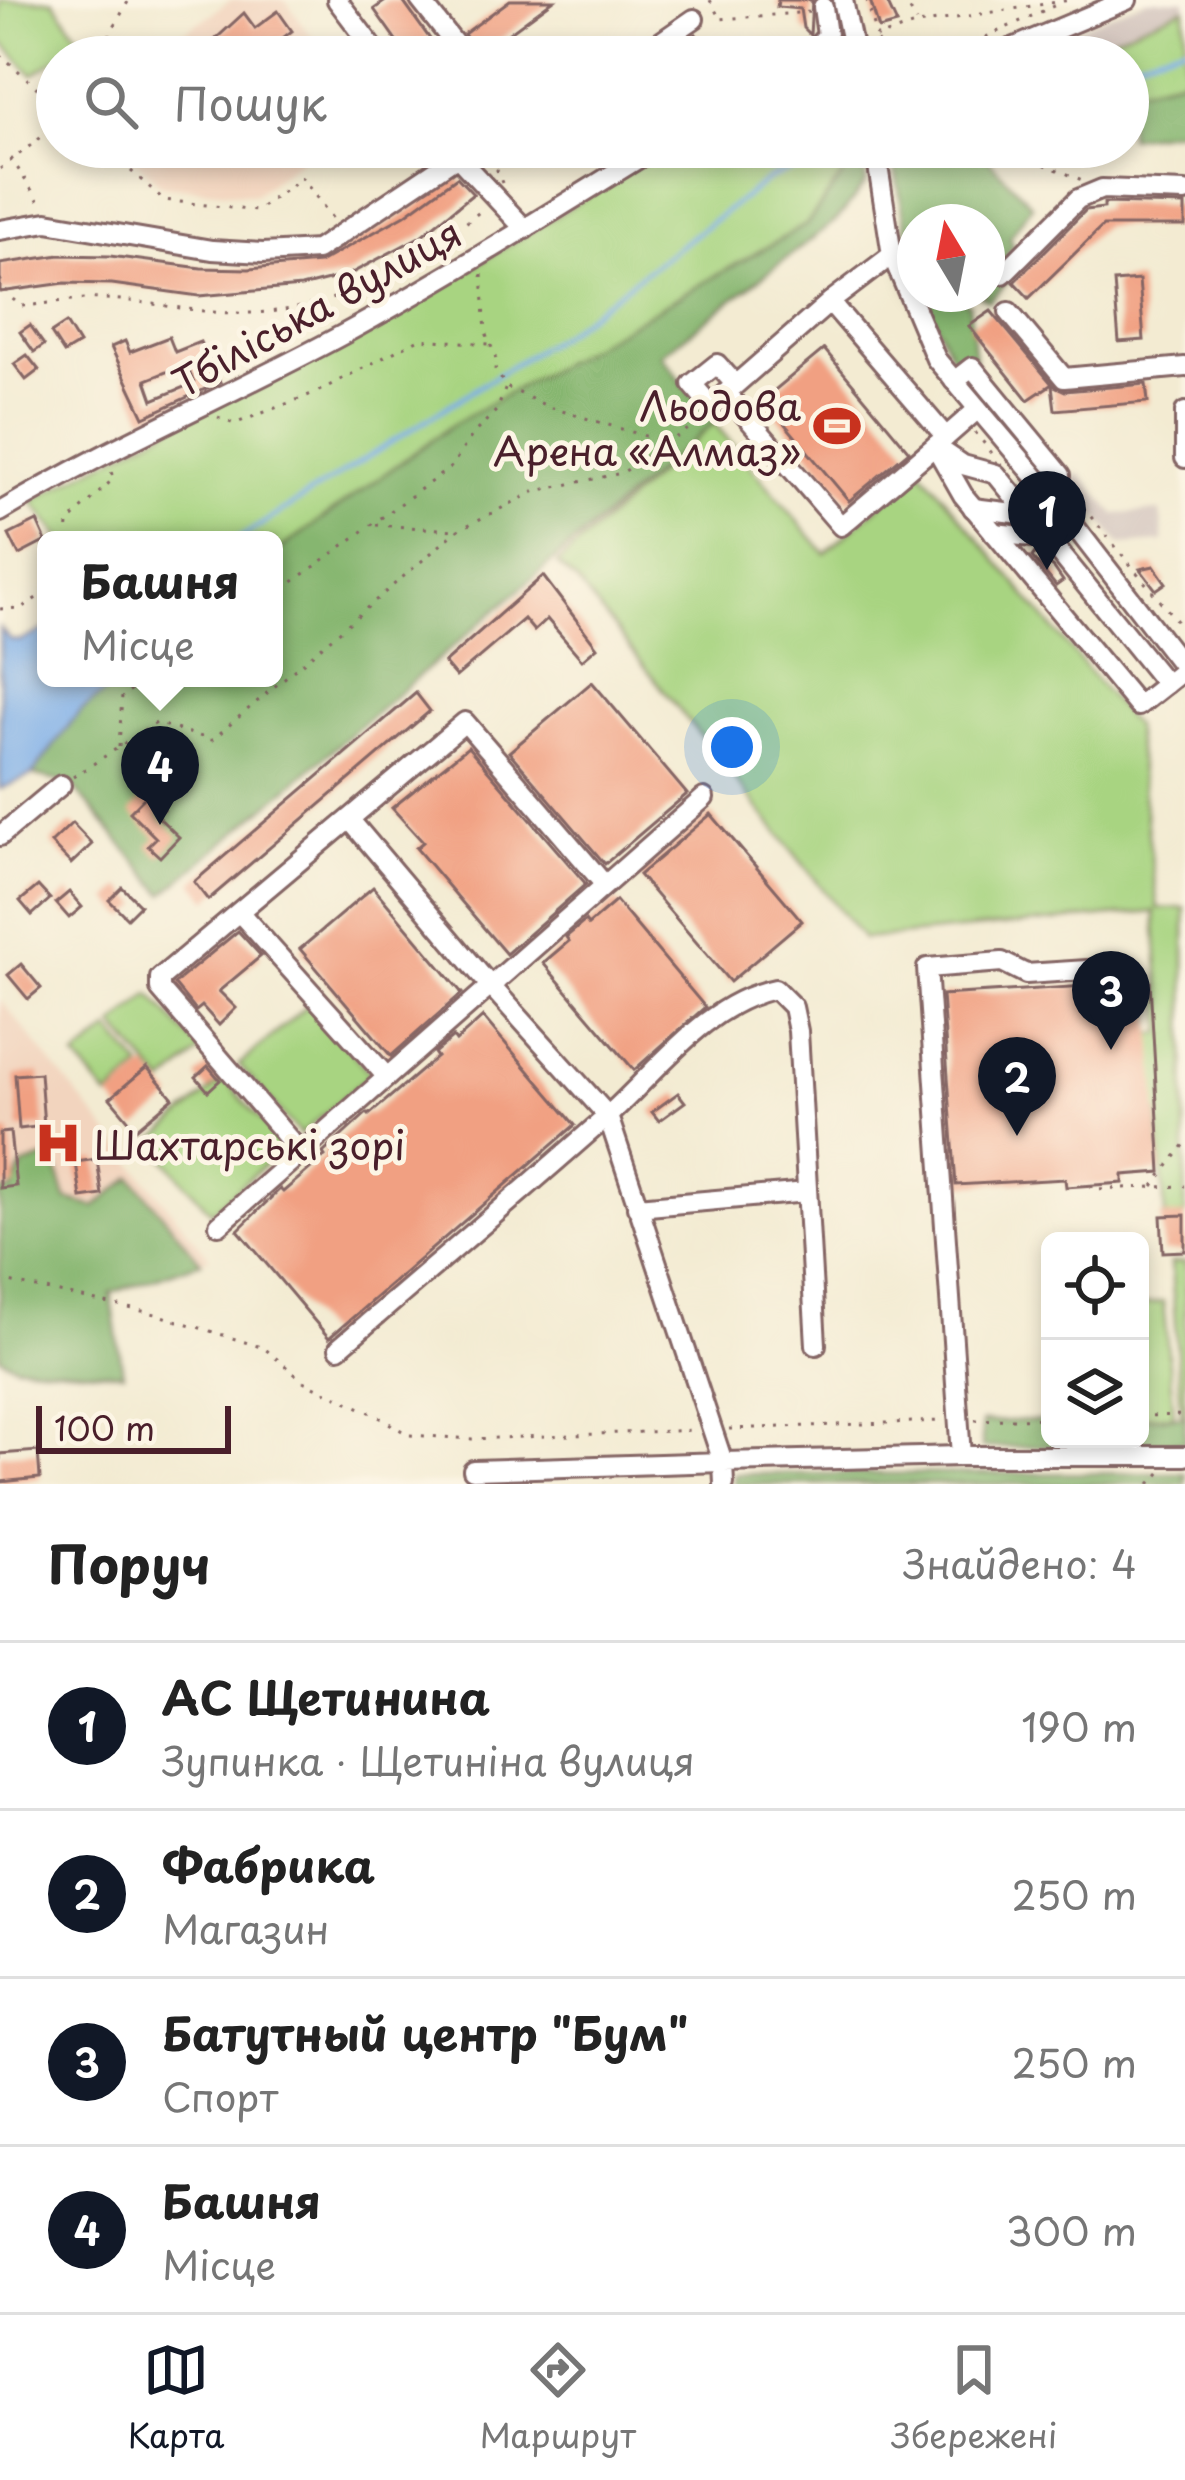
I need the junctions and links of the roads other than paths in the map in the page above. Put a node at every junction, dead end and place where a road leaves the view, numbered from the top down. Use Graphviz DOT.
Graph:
graph roads {
  1 [pos="337,0"];
  2 [pos="419,0"];
  3 [pos="843,0"];
  4 [pos="1127,0"];
  5 [pos="823,9"];
  6 [pos="694,19"];
  7 [pos="364,36"];
  8 [pos="448,36"];
  9 [pos="669,36"];
  10 [pos="825,36"];
  11 [pos="851,36"];
  12 [pos="1041,36"];
  13 [pos="430,168"];
  14 [pos="467,168"];
  15 [pos="623,168"];
  16 [pos="878,168"];
  17 [pos="1185,192"];
  18 [pos="525,229"];
  19 [pos="0,230"];
  20 [pos="892,255"];
  21 [pos="1005,272"];
  22 [pos="830,302"];
  23 [pos="1009,312"];
  24 [pos="1185,368"];
  25 [pos="954,381"];
  26 [pos="1185,412"];
  27 [pos="974,418"];
  28 [pos="940,442"];
  29 [pos="1185,458"];
  30 [pos="1061,476"];
  31 [pos="0,512"];
  32 [pos="984,521"];
  33 [pos="1041,527"];
  34 [pos="1181,660"];
  35 [pos="1166,684"];
  36 [pos="61,785"];
  37 [pos="704,798"];
  38 [pos="350,820"];
  39 [pos="0,836"];
  40 [pos="605,885"];
  41 [pos="240,913"];
  42 [pos="1118,968"];
  43 [pos="491,986"];
  44 [pos="387,1077"];
  45 [pos="608,1116"];
  46 [pos="301,1153"];
  47 [pos="807,1192"];
  48 [pos="638,1207"];
  49 [pos="219,1225"];
  50 [pos="816,1345"];
  51 [pos="339,1348"];
  52 [pos="961,1456"];
  53 [pos="1185,1456"];
  54 [pos="723,1462"];
  55 [pos="472,1470"];
  56 [pos="724,1484"];
  1 -- 7 [label="street"];
  2 -- 8 [label="street"];
  3 -- 11 [label="street"];
  4 -- 12 [label="street"];
  5 -- 10 [label="street"];
  6 -- 9 [label="street"];
  13 -- 19 [label="street"];
  14 -- 18 [label="street"];
  15 -- 18 [label="street, Тбіліська вулиця"];
  16 -- 20 [label="street"];
  17 -- 21 [label="street"];
  18 -- 31 [label="street, Тбіліська вулиця"];
  20 -- 22 [label="street"];
  20 -- 25 [label="street"];
  22 -- 28 [label="street"];
  22 -- 28 [label="street"];
  23 -- 24 [label="street"];
  25 -- 27 [label="street"];
  25 -- 30 [label="street"];
  26 -- 29 [label="street"];
  27 -- 28 [label="street"];
  27 -- 30 [label="street"];
  28 -- 32 [label="street"];
  28 -- 33 [label="street"];
  30 -- 34 [label="street"];
  32 -- 33 [label="street"];
  32 -- 33 [label="street"];
  32 -- 33 [label="street"];
  32 -- 35 [label="street"];
  33 -- 35 [label="street"];
  34 -- 35 [label="street"];
  36 -- 39 [label="street"];
  37 -- 40 [label="street"];
  38 -- 40 [label="street"];
  38 -- 41 [label="street"];
  38 -- 43 [label="street"];
  40 -- 43 [label="street"];
  41 -- 44 [label="street"];
  41 -- 46 [label="street"];
  42 -- 52 [label="street"];
  43 -- 44 [label="street"];
  43 -- 45 [label="street"];
  44 -- 46 [label="street"];
  45 -- 47 [label="street"];
  45 -- 48 [label="street"];
  45 -- 51 [label="street"];
  46 -- 49 [label="street"];
  47 -- 48 [label="street"];
  47 -- 50 [label="street"];
  48 -- 54 [label="street"];
  52 -- 53 [label="street"];
  52 -- 54 [label="street"];
  54 -- 55 [label="street"];
  54 -- 56 [label="street"];
}
